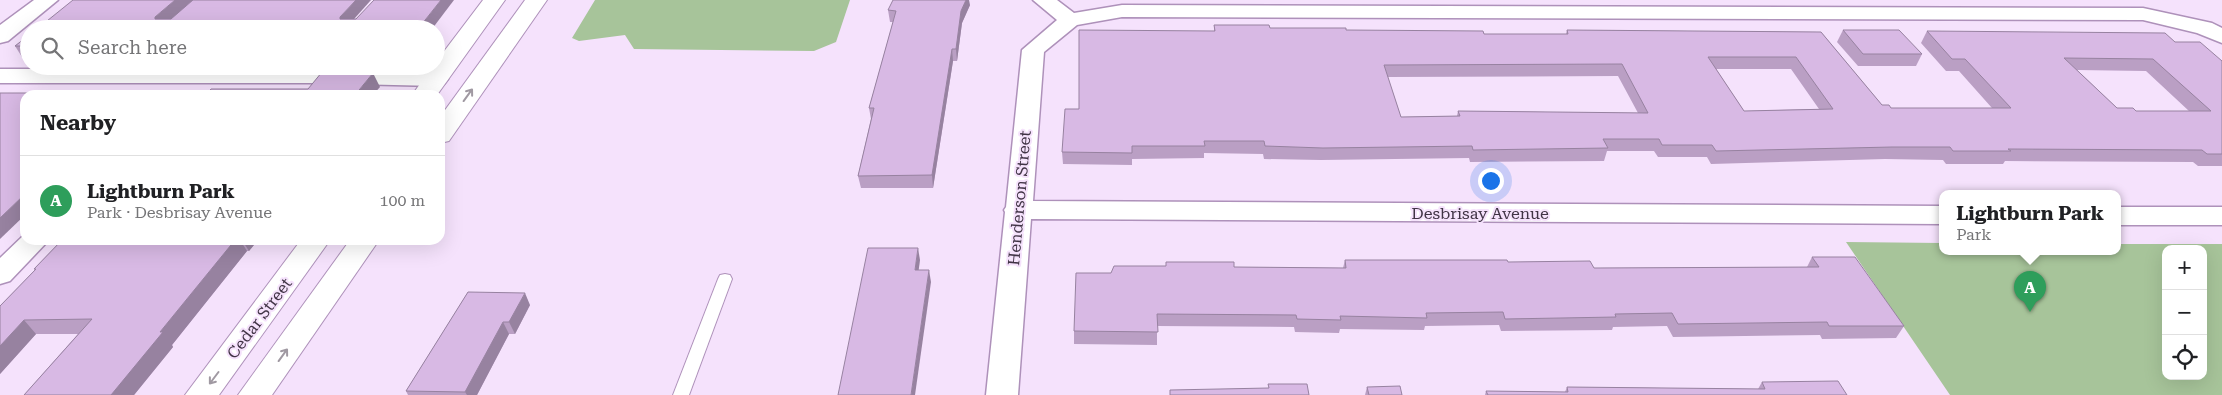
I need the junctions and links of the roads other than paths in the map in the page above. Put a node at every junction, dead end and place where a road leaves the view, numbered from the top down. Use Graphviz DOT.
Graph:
graph roads {
  1 [pos="47,0"];
  2 [pos="494,0"];
  3 [pos="536,0"];
  4 [pos="1044,0"];
  5 [pos="21,20"];
  6 [pos="1070,20"];
  7 [pos="20,21"];
  8 [pos="0,36"];
  9 [pos="2222,36"];
  10 [pos="445,67"];
  11 [pos="24,75"];
  12 [pos="173,75"];
  13 [pos="238,75"];
  14 [pos="342,75"];
  15 [pos="439,75"];
  16 [pos="0,76"];
  17 [pos="200,77"];
  18 [pos="430,87"];
  19 [pos="186,90"];
  20 [pos="445,128"];
  21 [pos="1017,210"];
  22 [pos="1939,215"];
  23 [pos="2121,216"];
  24 [pos="2222,216"];
  25 [pos="30,245"];
  26 [pos="312,245"];
  27 [pos="361,245"];
  28 [pos="0,274"];
  29 [pos="724,279"];
  30 [pos="201,395"];
  31 [pos="254,395"];
  32 [pos="681,395"];
  33 [pos="1002,395"];
  1 -- 5 [label="street"];
  2 -- 10 [label="main road"];
  20 -- 3 [label="main road, one-way"];
  4 -- 6 [label="street"];
  6 -- 9 [label="street"];
  6 -- 21 [label="street, Henderson Street"];
  7 -- 8 [label="street"];
  11 -- 16 [label="street"];
  12 -- 17 [label="street"];
  13 -- 17 [label="street"];
  14 -- 18 [label="street"];
  15 -- 18 [label="main road"];
  17 -- 19 [label="street"];
  21 -- 22 [label="street, Desbrisay Avenue"];
  21 -- 33 [label="street, Henderson Street"];
  23 -- 24 [label="street"];
  25 -- 28 [label="street"];
  26 -- 30 [label="main road, Cedar Street, one-way"];
  31 -- 27 [label="main road, one-way"];
  29 -- 32 [label="lane"];
}
